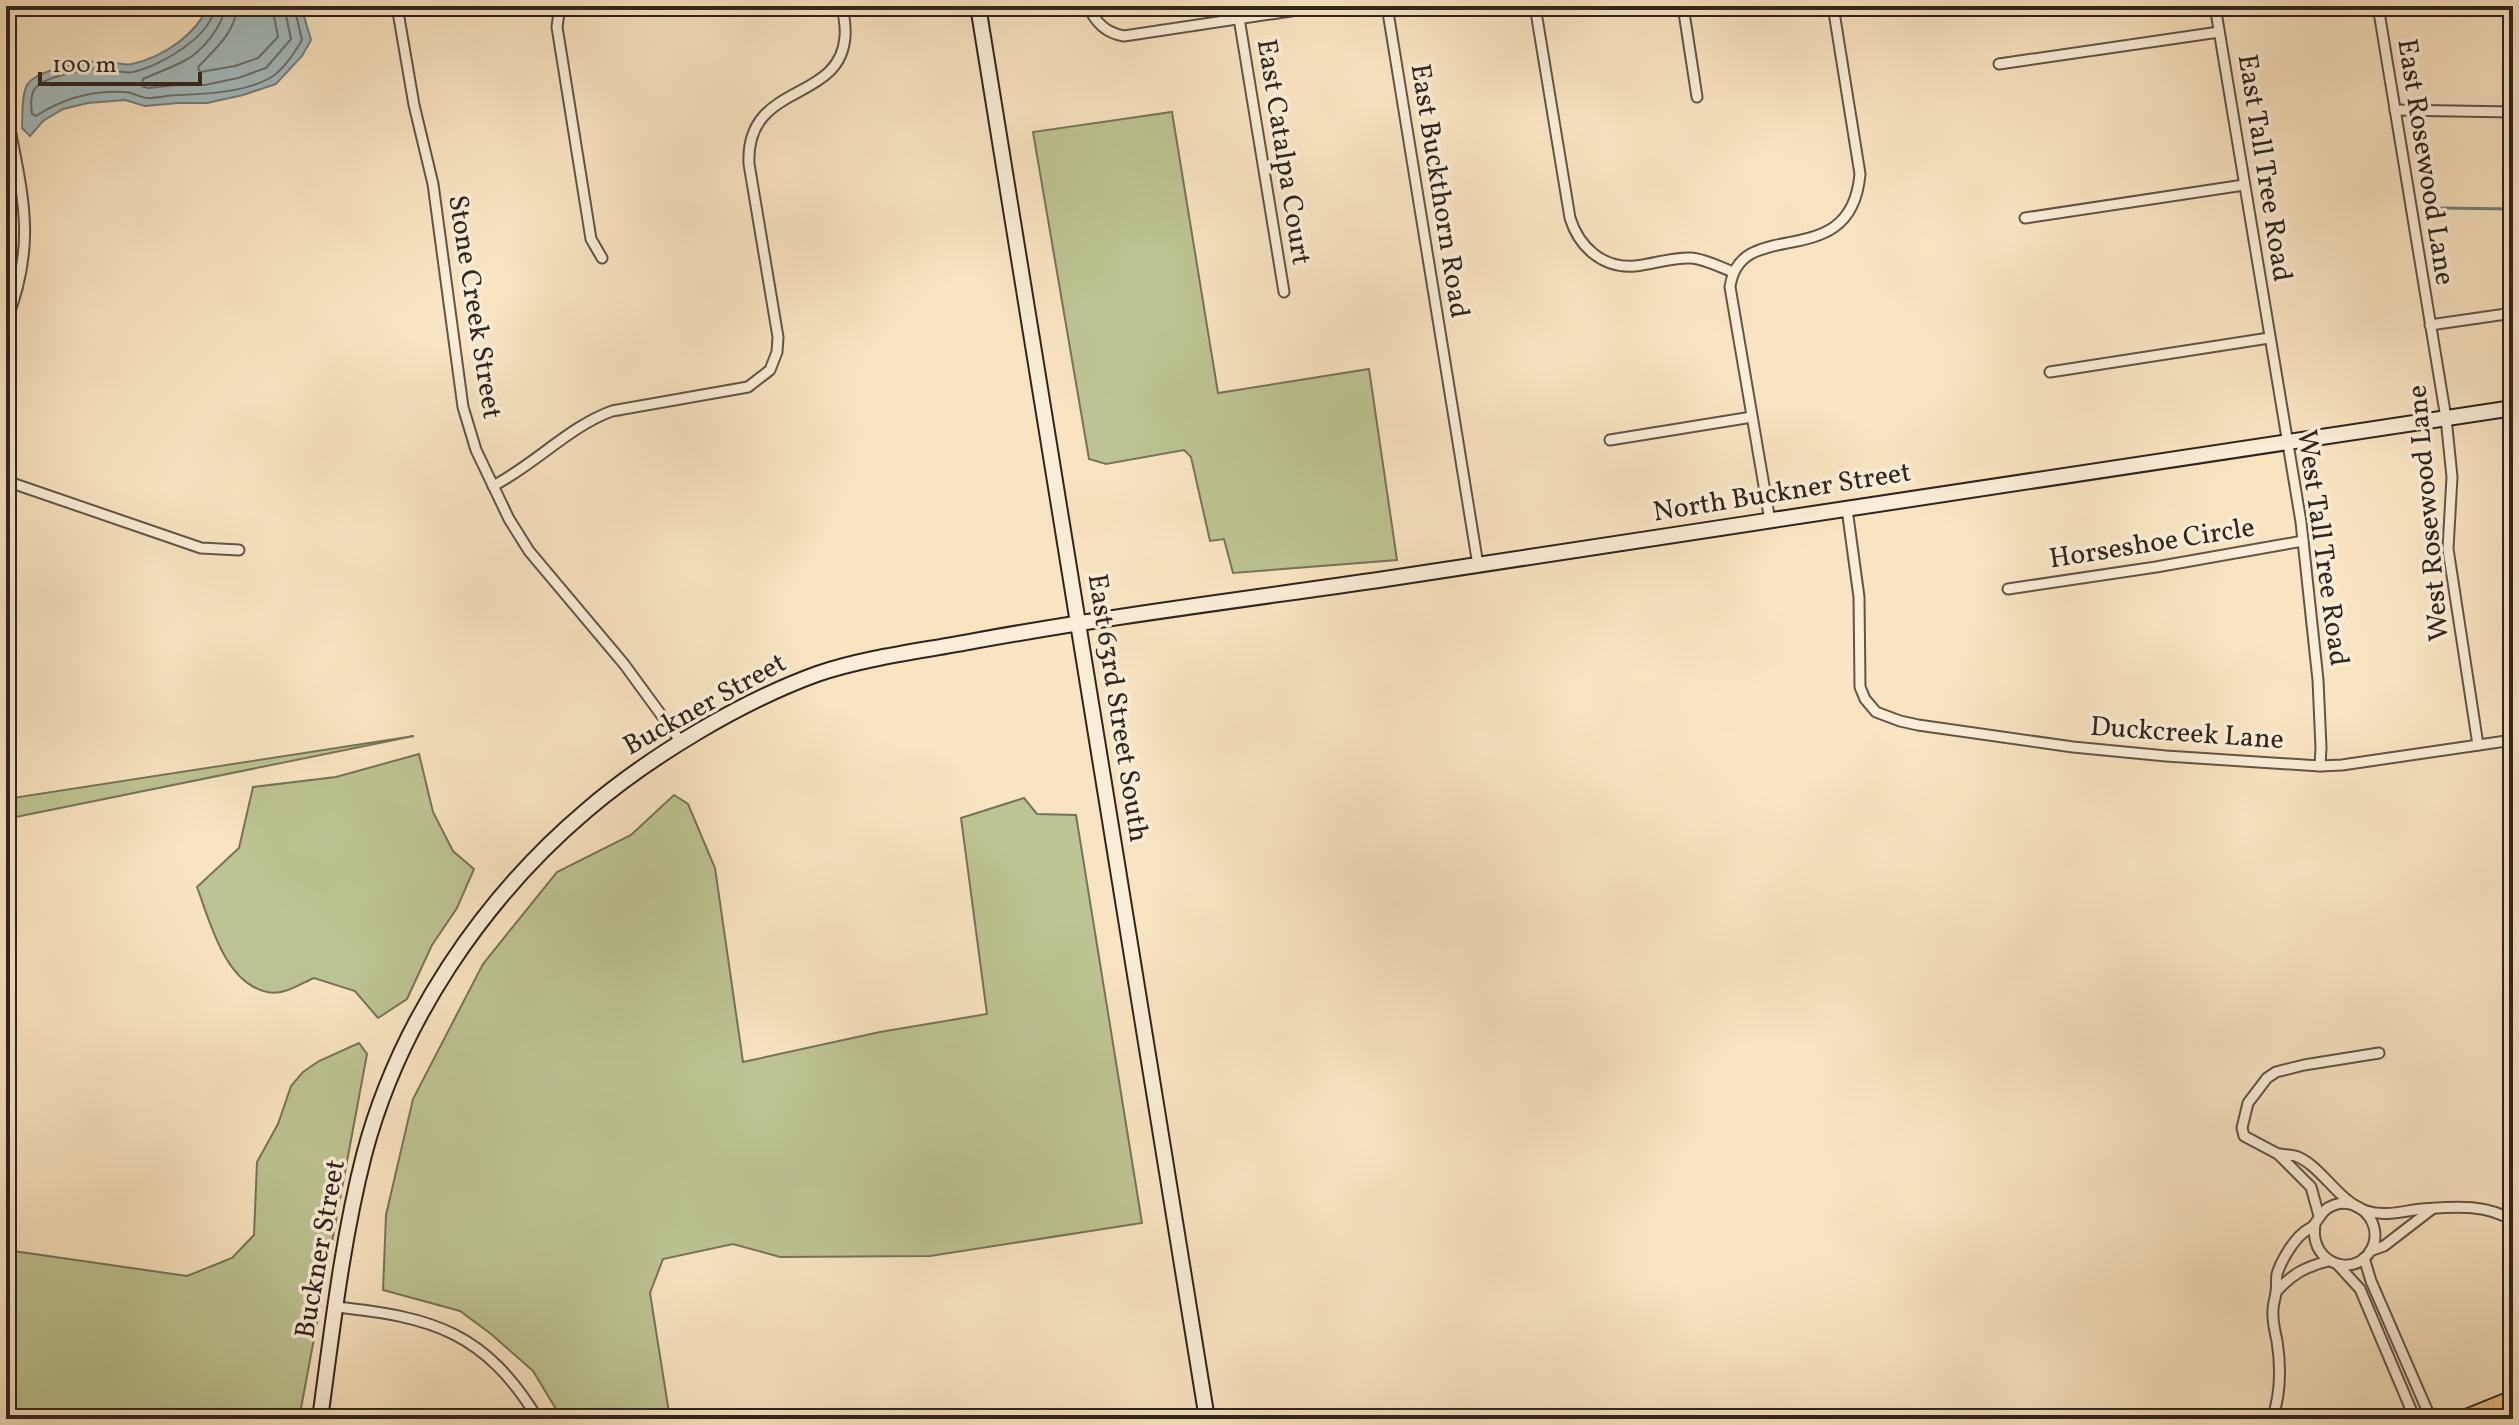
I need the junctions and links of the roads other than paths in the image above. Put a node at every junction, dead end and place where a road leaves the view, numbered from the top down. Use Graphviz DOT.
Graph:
graph roads {
  1 [pos="397,6"];
  2 [pos="560,6"];
  3 [pos="842,6"];
  4 [pos="978,6"];
  5 [pos="1088,6"];
  6 [pos="1237,6"];
  7 [pos="1324,6"];
  8 [pos="1387,6"];
  9 [pos="1535,6"];
  10 [pos="1683,6"];
  11 [pos="1833,6"];
  12 [pos="2215,6"];
  13 [pos="2378,6"];
  14 [pos="1240,19"];
  15 [pos="2219,32"];
  16 [pos="1999,64"];
  17 [pos="1697,97"];
  18 [pos="6,108"];
  19 [pos="2395,110"];
  20 [pos="2513,112"];
  21 [pos="2244,185"];
  22 [pos="2025,218"];
  23 [pos="602,258"];
  24 [pos="1733,272"];
  25 [pos="1284,292"];
  26 [pos="2513,313"];
  27 [pos="6,322"];
  28 [pos="2430,325"];
  29 [pos="2269,338"];
  30 [pos="2050,372"];
  31 [pos="2513,408"];
  32 [pos="1752,417"];
  33 [pos="2446,418"];
  34 [pos="1610,440"];
  35 [pos="2287,442"];
  36 [pos="6,481"];
  37 [pos="493,486"];
  38 [pos="1847,509"];
  39 [pos="1770,521"];
  40 [pos="2303,541"];
  41 [pos="239,550"];
  42 [pos="1478,565"];
  43 [pos="2008,589"];
  44 [pos="1077,623"];
  45 [pos="1059,626"];
  46 [pos="2513,740"];
  47 [pos="681,742"];
  48 [pos="2478,745"];
  49 [pos="2320,766"];
  50 [pos="2379,1053"];
  51 [pos="2278,1154"];
  52 [pos="2432,1209"];
  53 [pos="2363,1210"];
  54 [pos="2317,1220"];
  55 [pos="2513,1221"];
  56 [pos="2367,1254"];
  57 [pos="2333,1263"];
  58 [pos="2276,1292"];
  59 [pos="336,1307"];
  60 [pos="2513,1398"];
  61 [pos="2513,1416"];
  62 [pos="320,1419"];
  63 [pos="538,1419"];
  64 [pos="1207,1419"];
  65 [pos="2272,1419"];
  66 [pos="2415,1419"];
  67 [pos="2431,1419"];
  68 [pos="2461,1419"];
  69 [pos="2505,1419"];
  1 -- 37 [label="street, Stone Creek Street"];
  2 -- 23 [label="street"];
  3 -- 37 [label="street"];
  4 -- 44 [label="main road, East 63rd Street South"];
  5 -- 14 [label="street"];
  6 -- 14 [label="street, East Catalpa Court"];
  7 -- 14 [label="street"];
  8 -- 42 [label="street, East Buckthorn Road"];
  9 -- 24 [label="street"];
  10 -- 17 [label="street"];
  11 -- 24 [label="street"];
  12 -- 15 [label="street, East Tall Tree Road"];
  13 -- 19 [label="street, East Rosewood Lane"];
  14 -- 25 [label="street, East Catalpa Court"];
  15 -- 16 [label="street"];
  15 -- 21 [label="street, East Tall Tree Road"];
  18 -- 27 [label="street"];
  19 -- 20 [label="street"];
  19 -- 28 [label="street, East Rosewood Lane"];
  21 -- 22 [label="street"];
  21 -- 29 [label="street, East Tall Tree Road"];
  24 -- 32 [label="street"];
  26 -- 28 [label="street"];
  28 -- 33 [label="street, West Rosewood Lane"];
  29 -- 30 [label="street"];
  29 -- 35 [label="street, West Tall Tree Road"];
  31 -- 33 [label="main road, North Buckner Street"];
  32 -- 34 [label="street"];
  32 -- 39 [label="street"];
  33 -- 35 [label="main road, North Buckner Street"];
  33 -- 48 [label="street, West Rosewood Lane"];
  35 -- 38 [label="main road, North Buckner Street"];
  35 -- 40 [label="street, West Tall Tree Road"];
  36 -- 41 [label="street"];
  37 -- 47 [label="street, Stone Creek Street"];
  38 -- 39 [label="main road, North Buckner Street"];
  38 -- 49 [label="street, Duckcreek Lane"];
  39 -- 42 [label="main road, North Buckner Street"];
  40 -- 43 [label="street, Horseshoe Circle"];
  40 -- 49 [label="street, West Tall Tree Road"];
  42 -- 44 [label="main road, North Buckner Street"];
  44 -- 45 [label="main road, North Buckner Street"];
  44 -- 64 [label="main road, East 63rd Street South"];
  45 -- 47 [label="main road, Buckner Street"];
  46 -- 48 [label="street, Duckcreek Lane"];
  47 -- 59 [label="main road, Buckner Street"];
  48 -- 49 [label="street, Duckcreek Lane"];
  50 -- 51 [label="street"];
  51 -- 53 [label="street"];
  51 -- 54 [label="street"];
  52 -- 53 [label="street"];
  52 -- 55 [label="street"];
  52 -- 56 [label="street"];
  53 -- 54 [label="street"];
  53 -- 56 [label="street"];
  54 -- 57 [label="street"];
  54 -- 58 [label="street"];
  56 -- 57 [label="street"];
  56 -- 67 [label="street"];
  57 -- 58 [label="street"];
  57 -- 66 [label="street"];
  58 -- 65 [label="street"];
  59 -- 62 [label="main road, Buckner Street"];
  59 -- 63 [label="street"];
  60 -- 68 [label="main road"];
  61 -- 69 [label="main road"];
}
